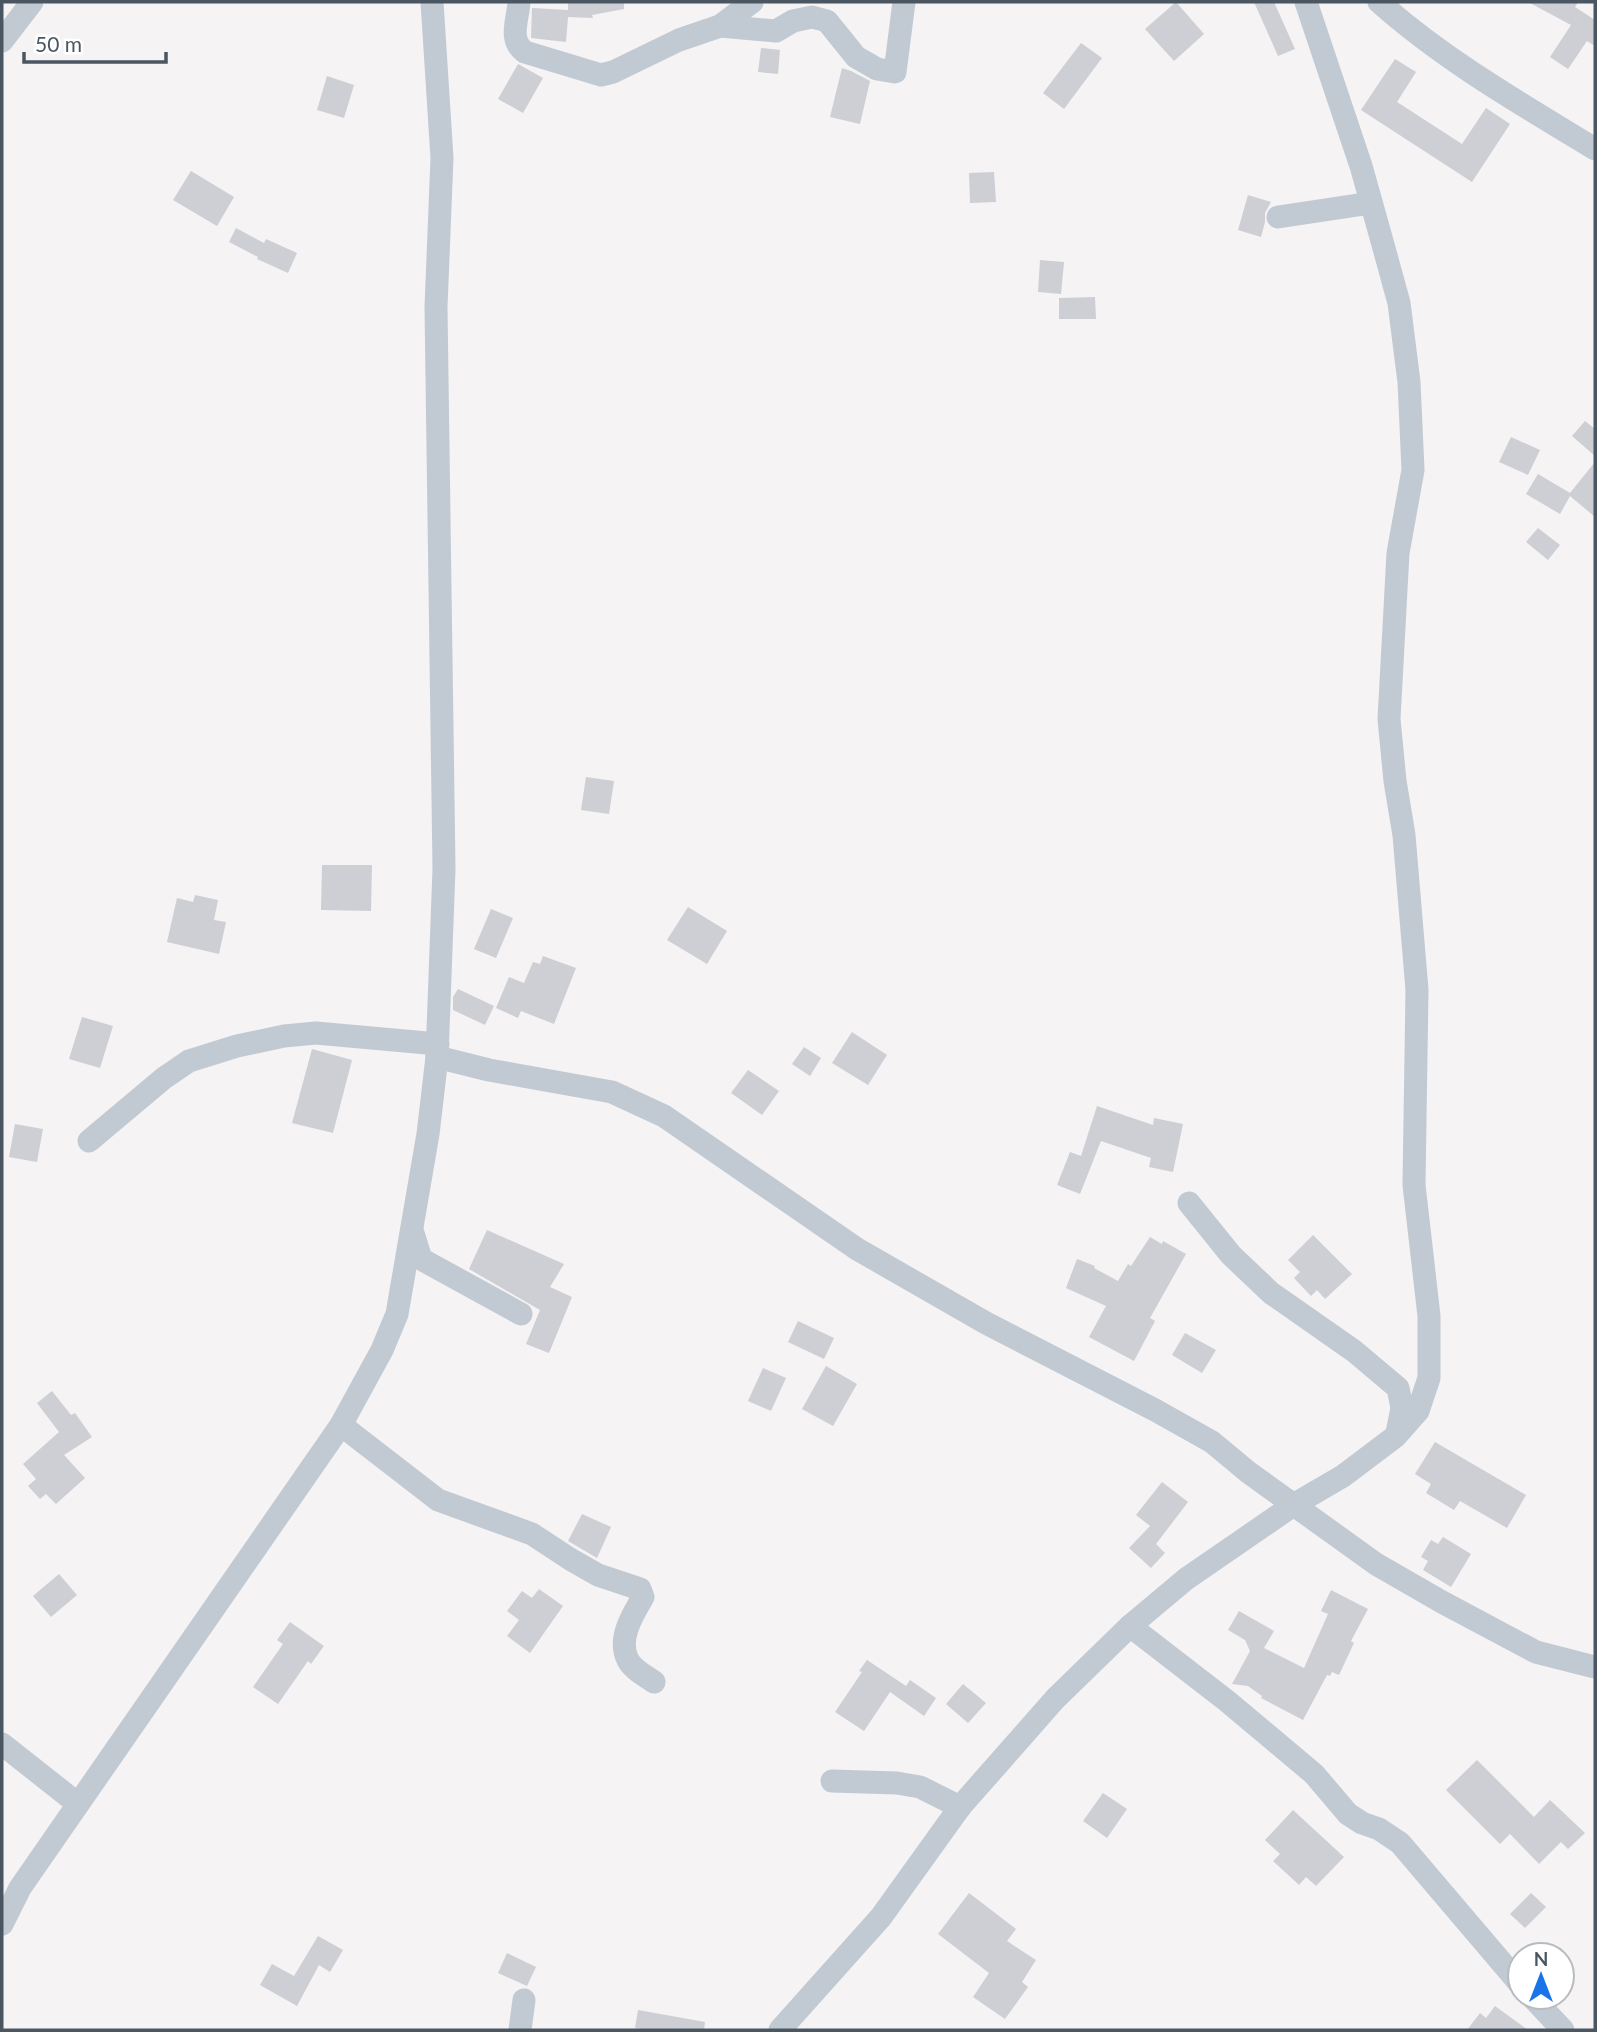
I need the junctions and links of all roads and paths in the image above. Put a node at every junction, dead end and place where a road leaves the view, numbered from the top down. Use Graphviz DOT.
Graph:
graph roads {
  1 [pos="32,2"];
  2 [pos="432,2"];
  3 [pos="519,2"];
  4 [pos="752,2"];
  5 [pos="904,2"];
  6 [pos="1306,2"];
  7 [pos="1379,2"];
  8 [pos="720,26"];
  9 [pos="2,41"];
  10 [pos="1595,149"];
  11 [pos="1371,203"];
  12 [pos="1278,217"];
  13 [pos="438,1051"];
  14 [pos="89,1140"];
  15 [pos="1189,1203"];
  16 [pos="411,1227"];
  17 [pos="521,1314"];
  18 [pos="341,1425"];
  19 [pos="1396,1436"];
  20 [pos="1295,1504"];
  21 [pos="1130,1626"];
  22 [pos="1595,1667"];
  23 [pos="654,1682"];
  24 [pos="2,1744"];
  25 [pos="832,1781"];
  26 [pos="78,1804"];
  27 [pos="960,1807"];
  28 [pos="2,1924"];
  29 [pos="1506,1967"];
  30 [pos="524,2000"];
  31 [pos="1545,2011"];
  32 [pos="520,2030"];
  33 [pos="780,2030"];
  34 [pos="1563,2030"];
  1 -- 9 [label="street"];
  2 -- 13 [label="street"];
  3 -- 8 [label="street"];
  4 -- 8 [label="street"];
  5 -- 8 [label="street"];
  6 -- 11 [label="street"];
  7 -- 10 [label="street"];
  11 -- 12 [label="street"];
  11 -- 19 [label="street"];
  13 -- 14 [label="street"];
  13 -- 16 [label="street"];
  13 -- 20 [label="street"];
  15 -- 19 [label="street"];
  16 -- 17 [label="street"];
  16 -- 18 [label="street"];
  18 -- 23 [label="street"];
  18 -- 26 [label="street"];
  19 -- 20 [label="street"];
  20 -- 21 [label="street"];
  20 -- 22 [label="street"];
  21 -- 27 [label="street"];
  21 -- 29 [label="street"];
  24 -- 26 [label="street"];
  25 -- 27 [label="street"];
  26 -- 28 [label="street"];
  27 -- 33 [label="street"];
  30 -- 32 [label="street"];
  31 -- 34 [label="street"];
}
